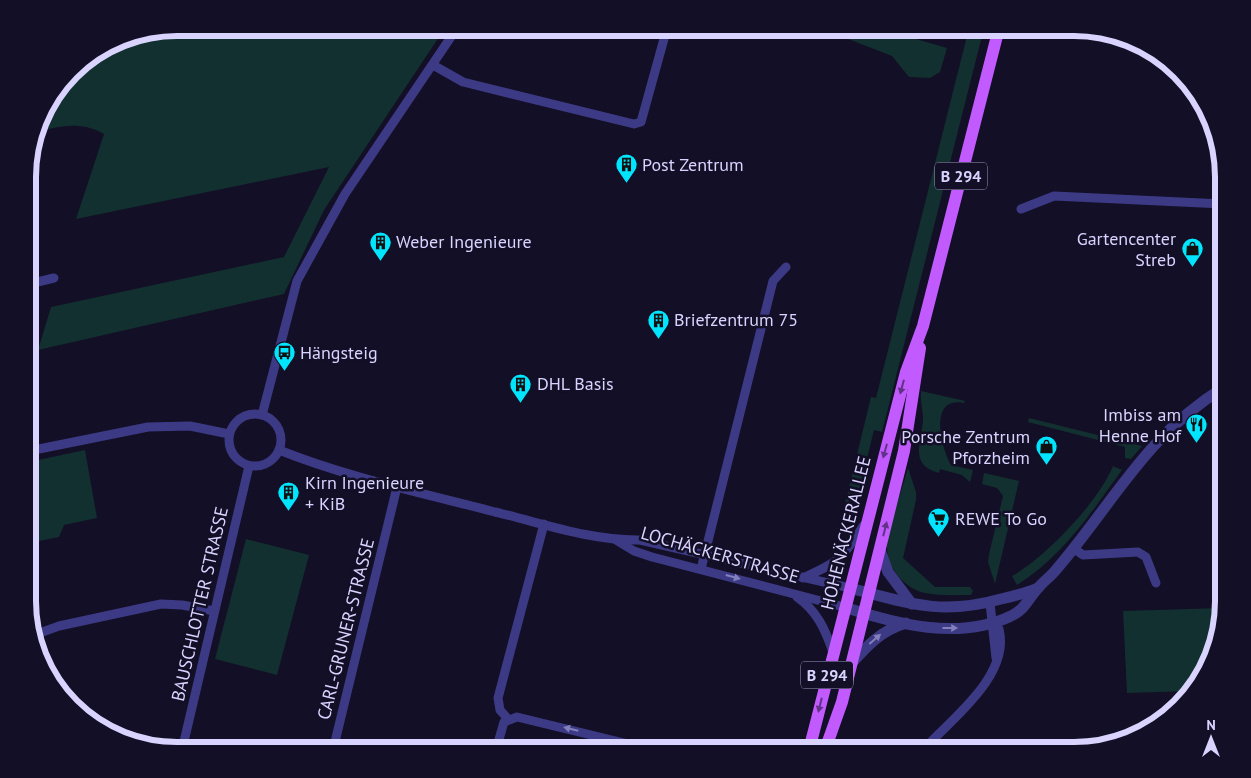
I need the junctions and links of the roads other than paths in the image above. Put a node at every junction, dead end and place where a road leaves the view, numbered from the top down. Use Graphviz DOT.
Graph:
graph roads {
  1 [pos="665,36"];
  2 [pos="997,36"];
  3 [pos="451,37"];
  4 [pos="433,65"];
  5 [pos="1214,204"];
  6 [pos="1021,209"];
  7 [pos="786,267"];
  8 [pos="54,278"];
  9 [pos="36,282"];
  10 [pos="923,326"];
  11 [pos="1214,394"];
  12 [pos="262,415"];
  13 [pos="229,434"];
  14 [pos="36,450"];
  15 [pos="279,450"];
  16 [pos="249,466"];
  17 [pos="397,487"];
  18 [pos="867,520"];
  19 [pos="544,524"];
  20 [pos="616,540"];
  21 [pos="1073,548"];
  22 [pos="880,550"];
  23 [pos="705,554"];
  24 [pos="701,569"];
  25 [pos="802,578"];
  26 [pos="1156,583"];
  27 [pos="850,588"];
  28 [pos="1038,588"];
  29 [pos="791,593"];
  30 [pos="869,593"];
  31 [pos="990,602"];
  32 [pos="912,604"];
  33 [pos="844,607"];
  34 [pos="214,611"];
  35 [pos="864,614"];
  36 [pos="907,623"];
  37 [pos="994,623"];
  38 [pos="40,633"];
  39 [pos="833,652"];
  40 [pos="850,665"];
  41 [pos="508,719"];
  42 [pos="811,741"];
  43 [pos="828,741"];
  44 [pos="932,741"];
  45 [pos="184,742"];
  46 [pos="335,742"];
  47 [pos="498,742"];
  48 [pos="619,742"];
  1 -- 4 [label="street"];
  2 -- 10 [label="main road, HOHENÄCKERALLEE / B 294"];
  3 -- 4 [label="street"];
  4 -- 12 [label="street"];
  5 -- 6 [label="street"];
  7 -- 23 [label="street"];
  8 -- 9 [label="street"];
  10 -- 18 [label="main road, HOHENÄCKERALLEE / B 294, one-way"];
  22 -- 10 [label="main road, HOHENÄCKERALLEE / B 294, one-way"];
  11 -- 21 [label="street, LOCHÄCKERSTRASSE"];
  12 -- 13 [label="street"];
  12 -- 15 [label="street"];
  13 -- 14 [label="street"];
  13 -- 16 [label="street"];
  15 -- 16 [label="street"];
  15 -- 17 [label="street, LOCHÄCKERSTRASSE"];
  16 -- 34 [label="street, BAUSCHLOTTER STRASSE"];
  17 -- 19 [label="street, LOCHÄCKERSTRASSE"];
  17 -- 46 [label="street, CARL-GRUNER-STRASSE"];
  18 -- 25 [label="street"];
  18 -- 27 [label="main road, HOHENÄCKERALLEE / B 294"];
  19 -- 20 [label="street, LOCHÄCKERSTRASSE"];
  19 -- 41 [label="street"];
  20 -- 23 [label="street, LOCHÄCKERSTRASSE"];
  20 -- 24 [label="street, LOCHÄCKERSTRASSE"];
  21 -- 26 [label="street"];
  21 -- 28 [label="street, LOCHÄCKERSTRASSE"];
  22 -- 30 [label="main road, HOHENÄCKERALLEE / B 294"];
  22 -- 32 [label="street"];
  23 -- 24 [label="street"];
  23 -- 25 [label="street, LOCHÄCKERSTRASSE"];
  24 -- 29 [label="street, LOCHÄCKERSTRASSE, one-way"];
  25 -- 27 [label="street, LOCHÄCKERSTRASSE"];
  27 -- 30 [label="street, LOCHÄCKERSTRASSE"];
  27 -- 33 [label="main road, HOHENÄCKERALLEE / B 294"];
  28 -- 31 [label="street, LOCHÄCKERSTRASSE"];
  28 -- 37 [label="street, LOCHÄCKERSTRASSE"];
  29 -- 33 [label="street, LOCHÄCKERSTRASSE"];
  29 -- 39 [label="street"];
  30 -- 32 [label="street, LOCHÄCKERSTRASSE"];
  30 -- 35 [label="main road, HOHENÄCKERALLEE / B 294"];
  31 -- 32 [label="street, LOCHÄCKERSTRASSE"];
  31 -- 37 [label="street"];
  33 -- 35 [label="street, LOCHÄCKERSTRASSE"];
  33 -- 39 [label="main road, HOHENÄCKERALLEE / B 294"];
  34 -- 38 [label="street"];
  34 -- 45 [label="street, BAUSCHLOTTER STRASSE"];
  35 -- 36 [label="street, LOCHÄCKERSTRASSE"];
  35 -- 40 [label="main road, HOHENÄCKERALLEE / B 294"];
  36 -- 37 [label="street, LOCHÄCKERSTRASSE, one-way"];
  40 -- 36 [label="street, one-way"];
  37 -- 44 [label="street"];
  39 -- 42 [label="main road, HOHENÄCKERALLEE / B 294, one-way"];
  40 -- 43 [label="main road, HOHENÄCKERALLEE / B 294"];
  41 -- 47 [label="street"];
  48 -- 41 [label="street, one-way"];
}
